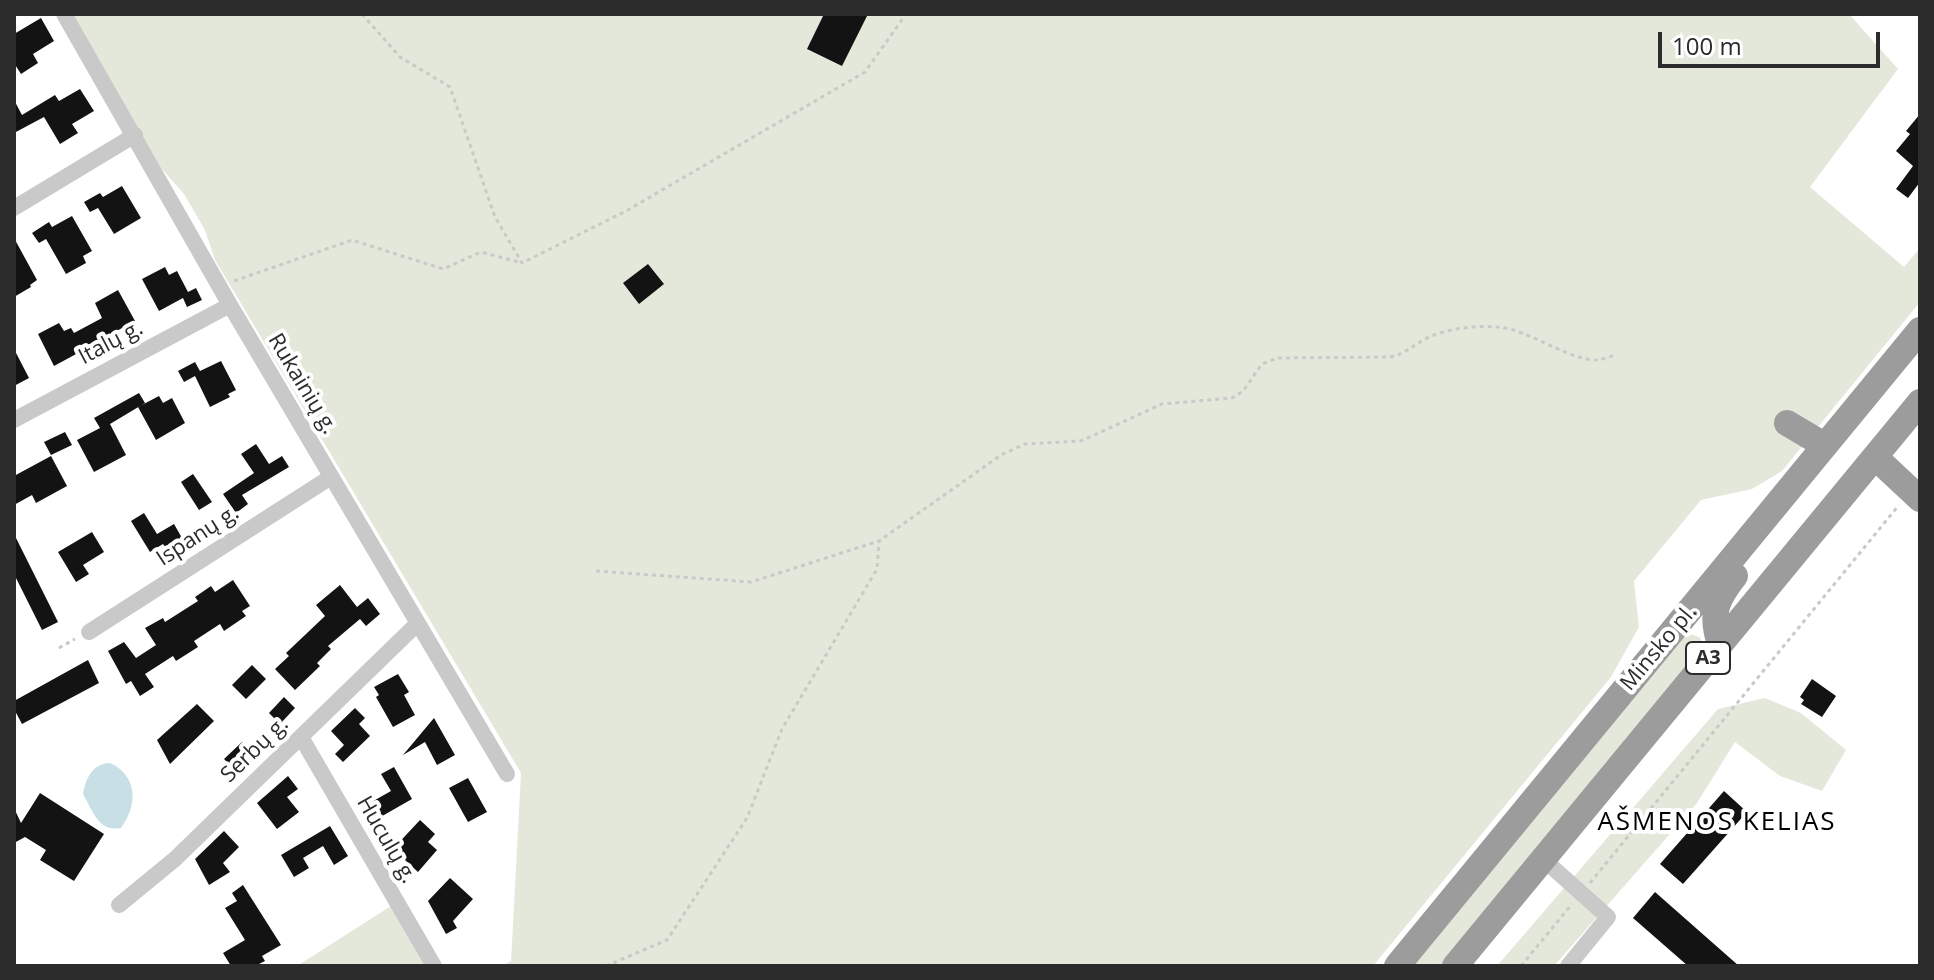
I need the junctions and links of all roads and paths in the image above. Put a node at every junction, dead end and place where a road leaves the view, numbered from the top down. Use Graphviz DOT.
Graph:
graph roads {
  1 [pos="64,14"];
  2 [pos="362,14"];
  3 [pos="906,14"];
  4 [pos="135,135"];
  5 [pos="14,208"];
  6 [pos="522,263"];
  7 [pos="220,287"];
  8 [pos="230,305"];
  9 [pos="1920,330"];
  10 [pos="1616,355"];
  11 [pos="1920,402"];
  12 [pos="14,420"];
  13 [pos="1787,423"];
  14 [pos="1824,445"];
  15 [pos="1875,457"];
  16 [pos="331,477"];
  17 [pos="1798,480"];
  18 [pos="1916,495"];
  19 [pos="879,541"];
  20 [pos="596,571"];
  21 [pos="418,623"];
  22 [pos="89,632"];
  23 [pos="1720,644"];
  24 [pos="59,648"];
  25 [pos="301,737"];
  26 [pos="507,774"];
  27 [pos="1543,859"];
  28 [pos="1581,893"];
  29 [pos="119,905"];
  30 [pos="434,966"];
  31 [pos="606,966"];
  32 [pos="1397,966"];
  33 [pos="1455,966"];
  34 [pos="1521,966"];
  35 [pos="1568,966"];
  1 -- 4 [label="street, Rukainių g."];
  2 -- 6 [label="path"];
  3 -- 6 [label="path"];
  4 -- 5 [label="street"];
  4 -- 7 [label="street, Rukainių g."];
  6 -- 7 [label="path"];
  7 -- 8 [label="street, Rukainių g."];
  8 -- 12 [label="street, Italų g."];
  8 -- 16 [label="street, Rukainių g."];
  9 -- 14 [label="highway, Minsko pl. / A3"];
  10 -- 19 [label="path"];
  11 -- 15 [label="highway, Minsko pl. / A3"];
  13 -- 14 [label="highway"];
  14 -- 17 [label="highway, Minsko pl. / A3"];
  15 -- 18 [label="highway"];
  15 -- 23 [label="highway, Minsko pl. / A3"];
  16 -- 21 [label="street, Rukainių g."];
  16 -- 22 [label="street, Ispanų g."];
  17 -- 23 [label="highway"];
  17 -- 32 [label="highway, Minsko pl. / A3"];
  18 -- 28 [label="path"];
  19 -- 20 [label="path"];
  19 -- 31 [label="path"];
  21 -- 25 [label="street, Serbų g."];
  21 -- 26 [label="street, Rukainių g."];
  22 -- 24 [label="path"];
  23 -- 27 [label="highway, Minsko pl. / A3"];
  25 -- 29 [label="street, Serbų g."];
  25 -- 30 [label="street, Huculų g."];
  27 -- 28 [label="street"];
  27 -- 33 [label="highway, Minsko pl. / A3"];
  28 -- 34 [label="path"];
  28 -- 35 [label="street"];
}
